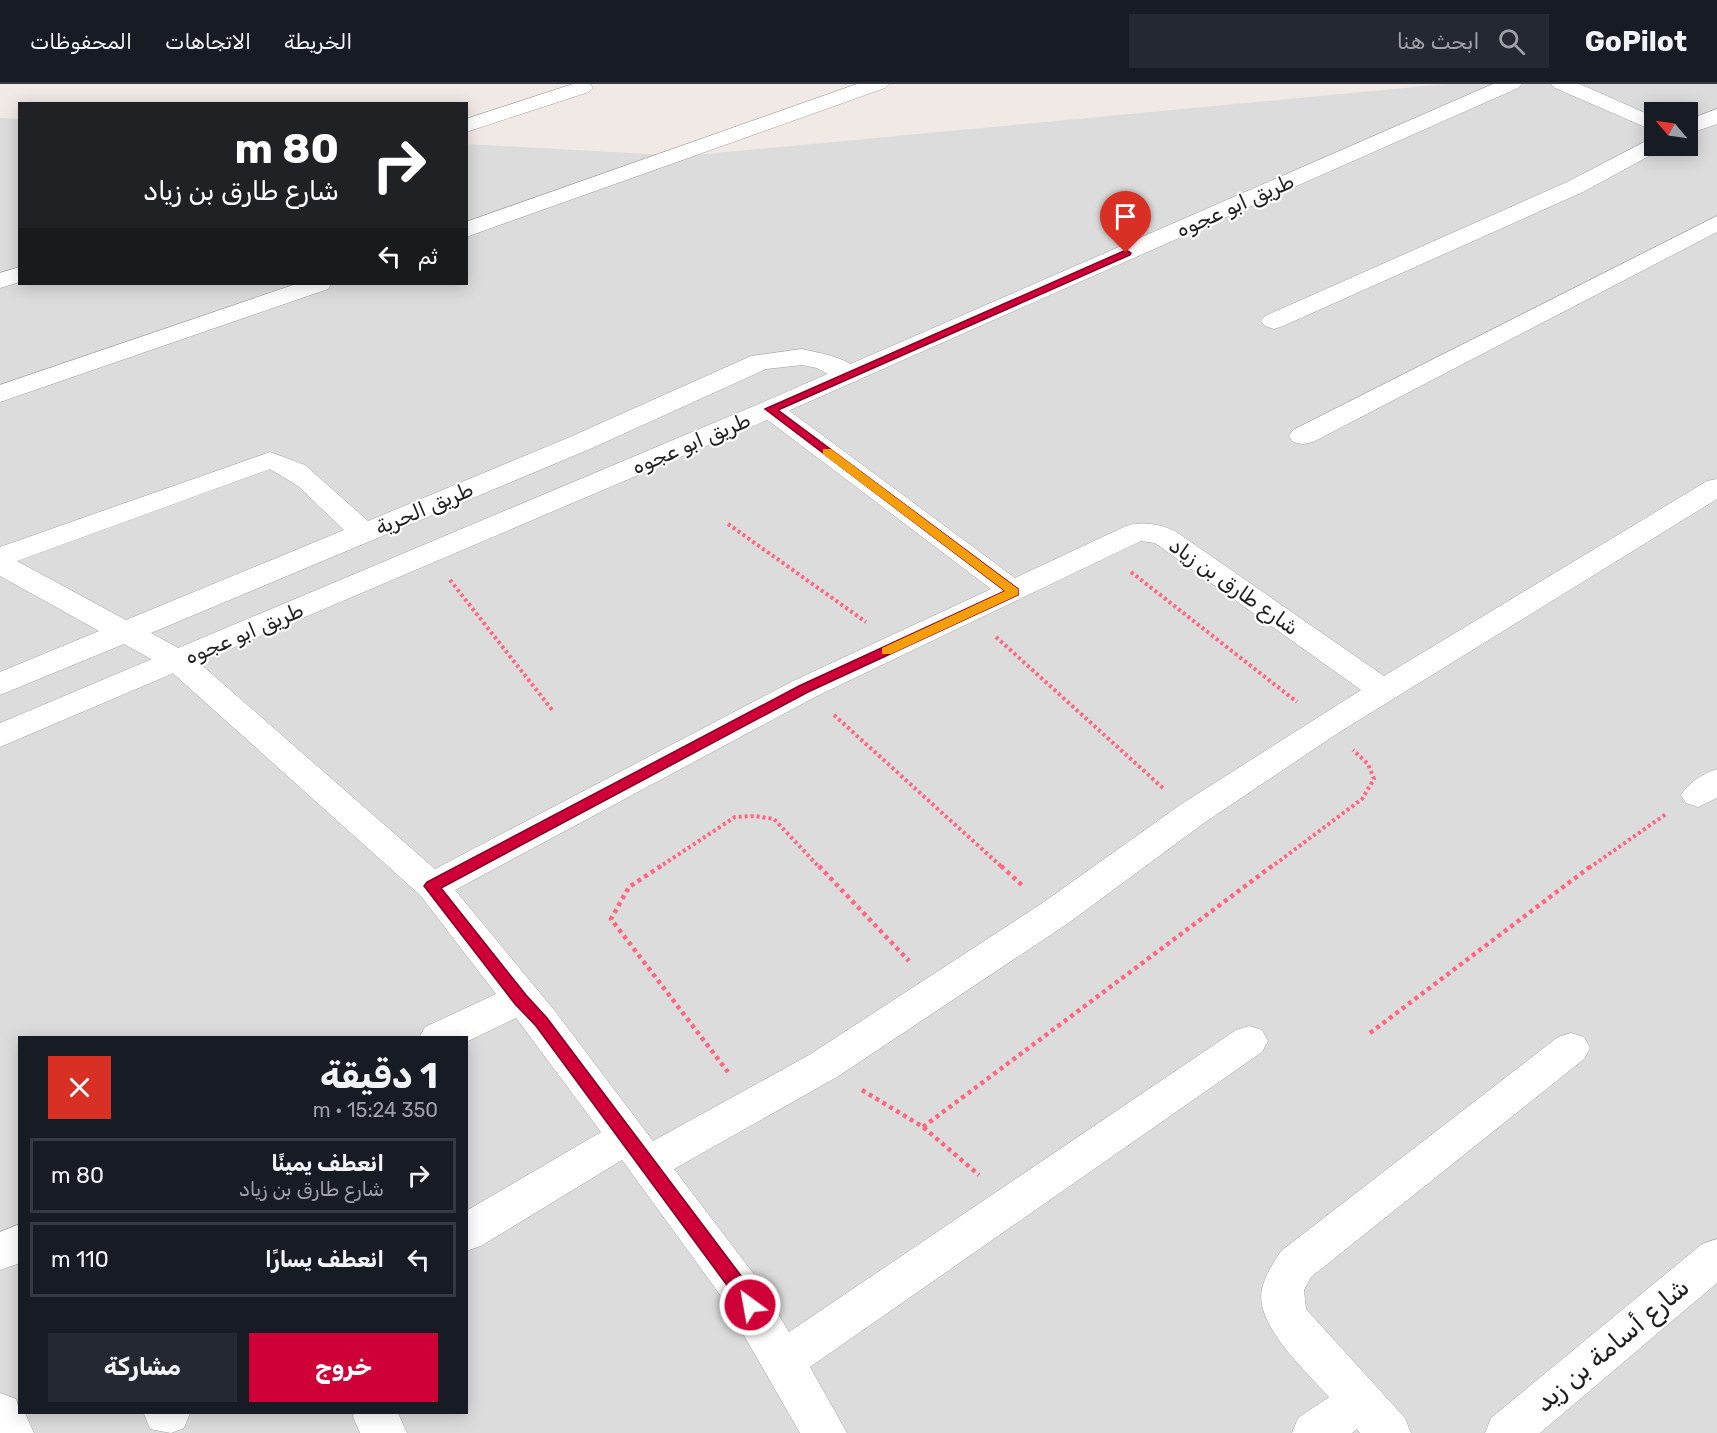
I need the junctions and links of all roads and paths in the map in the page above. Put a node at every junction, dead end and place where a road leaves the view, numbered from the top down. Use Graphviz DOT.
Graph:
graph roads {
  1 [pos="878,84"];
  2 [pos="1511,84"];
  3 [pos="1562,84"];
  4 [pos="582,88"];
  5 [pos="1717,116"];
  6 [pos="1644,120"];
  7 [pos="1698,124"];
  8 [pos="468,125"];
  9 [pos="1644,149"];
  10 [pos="1717,223"];
  11 [pos="468,230"];
  12 [pos="18,275"];
  13 [pos="0,281"];
  14 [pos="316,285"];
  15 [pos="1274,321"];
  16 [pos="849,375"];
  17 [pos="0,394"];
  18 [pos="770,409"];
  19 [pos="1303,436"];
  20 [pos="1717,487"];
  21 [pos="728,524"];
  22 [pos="364,533"];
  23 [pos="1102,550"];
  24 [pos="429,554"];
  25 [pos="0,557"];
  26 [pos="0,564"];
  27 [pos="1014,592"];
  28 [pos="969,612"];
  29 [pos="126,631"];
  30 [pos="898,645"];
  31 [pos="178,661"];
  32 [pos="0,684"];
  33 [pos="804,689"];
  34 [pos="1384,691"];
  35 [pos="553,711"];
  36 [pos="1327,725"];
  37 [pos="0,736"];
  38 [pos="1192,813"];
  39 [pos="1616,847"];
  40 [pos="432,886"];
  41 [pos="1054,914"];
  42 [pos="937,990"];
  43 [pos="521,999"];
  44 [pos="1370,1033"];
  45 [pos="442,1036"];
  46 [pos="1249,1041"];
  47 [pos="1571,1048"];
  48 [pos="823,1066"];
  49 [pos="754,1106"];
  50 [pos="923,1127"];
  51 [pos="636,1151"];
  52 [pos="1011,1204"];
  53 [pos="468,1232"];
  54 [pos="18,1243"];
  55 [pos="0,1252"];
  56 [pos="1717,1257"];
  57 [pos="783,1361"];
  58 [pos="0,1414"];
  59 [pos="1375,1418"];
  60 [pos="12,1433"];
  61 [pos="825,1433"];
  62 [pos="1314,1433"];
  63 [pos="1507,1433"];
  1 -- 11 [label="street"];
  2 -- 16 [label="street, طريق ابو عجوه"];
  3 -- 6 [label="street"];
  4 -- 8 [label="street"];
  5 -- 7 [label="street"];
  9 -- 15 [label="street"];
  10 -- 19 [label="street"];
  12 -- 13 [label="street"];
  14 -- 17 [label="street"];
  16 -- 18 [label="street, طريق ابو عجوه"];
  16 -- 22 [label="street, طريق الحرية"];
  18 -- 24 [label="street, طريق ابو عجوه"];
  18 -- 27 [label="street"];
  20 -- 34 [label="street"];
  21 -- 30 [label="path"];
  22 -- 25 [label="street"];
  22 -- 29 [label="street, طريق الحرية"];
  23 -- 27 [label="street, شارع طارق بن زياد"];
  23 -- 34 [label="street, شارع طارق بن زياد"];
  23 -- 36 [label="path"];
  24 -- 31 [label="street, طريق ابو عجوه"];
  24 -- 35 [label="path"];
  26 -- 29 [label="street"];
  27 -- 28 [label="street, شارع طارق بن زياد"];
  28 -- 30 [label="street, شارع طارق بن زياد"];
  28 -- 38 [label="path"];
  29 -- 31 [label="street"];
  29 -- 32 [label="street, طريق الحرية"];
  30 -- 33 [label="street, شارع طارق بن زياد"];
  31 -- 37 [label="street, طريق ابو عجوه"];
  31 -- 40 [label="street"];
  33 -- 40 [label="street, شارع طارق بن زياد"];
  33 -- 41 [label="path"];
  34 -- 36 [label="street"];
  36 -- 38 [label="street"];
  36 -- 50 [label="path"];
  38 -- 41 [label="street"];
  39 -- 44 [label="path"];
  40 -- 43 [label="street"];
  41 -- 42 [label="street"];
  42 -- 48 [label="street"];
  42 -- 49 [label="path"];
  43 -- 45 [label="street"];
  43 -- 51 [label="street"];
  46 -- 52 [label="street"];
  47 -- 59 [label="street"];
  48 -- 49 [label="street"];
  48 -- 50 [label="path"];
  49 -- 51 [label="street"];
  50 -- 52 [label="path"];
  51 -- 53 [label="street"];
  51 -- 57 [label="street"];
  52 -- 57 [label="street"];
  54 -- 55 [label="street"];
  56 -- 63 [label="street, شارع أسامة بن زيد"];
  57 -- 61 [label="street"];
  58 -- 60 [label="street"];
  59 -- 62 [label="street"];
}
